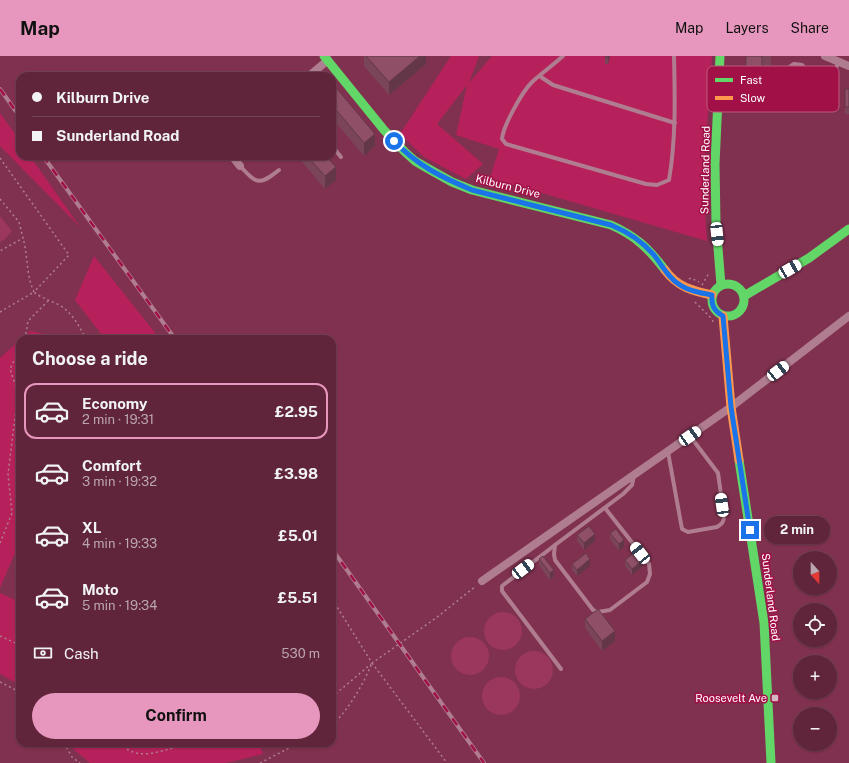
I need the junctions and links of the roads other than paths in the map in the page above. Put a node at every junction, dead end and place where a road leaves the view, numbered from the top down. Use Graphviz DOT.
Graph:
graph roads {
  1 [pos="563,56"];
  2 [pos="674,56"];
  3 [pos="720,56"];
  4 [pos="825,56"];
  5 [pos="328,57"];
  6 [pos="839,62"];
  7 [pos="720,66"];
  8 [pos="791,66"];
  9 [pos="803,66"];
  10 [pos="837,66"];
  11 [pos="849,66"];
  12 [pos="313,72"];
  13 [pos="540,76"];
  14 [pos="717,112"];
  15 [pos="675,123"];
  16 [pos="336,151"];
  17 [pos="341,157"];
  18 [pos="235,160"];
  19 [pos="240,166"];
  20 [pos="279,170"];
  21 [pos="849,229"];
  22 [pos="722,285"];
  23 [pos="712,295"];
  24 [pos="744,296"];
  25 [pos="723,316"];
  26 [pos="849,316"];
  27 [pos="731,407"];
  28 [pos="690,436"];
  29 [pos="668,452"];
  30 [pos="634,475"];
  31 [pos="605,508"];
  32 [pos="555,545"];
  33 [pos="482,582"];
  34 [pos="561,669"];
  35 [pos="771,763"];
  1 -- 13 [label="lane"];
  2 -- 15 [label="lane"];
  3 -- 7 [label="main road, Sunderland Road"];
  4 -- 6 [label="street"];
  5 -- 12 [label="street"];
  5 -- 23 [label="main road, Kilburn Drive"];
  6 -- 10 [label="lane"];
  6 -- 11 [label="street"];
  8 -- 9 [label="lane"];
  13 -- 15 [label="lane"];
  13 -- 15 [label="lane"];
  14 -- 22 [label="main road, Sunderland Road"];
  16 -- 17 [label="lane"];
  18 -- 19 [label="street"];
  19 -- 20 [label="lane"];
  21 -- 24 [label="main road"];
  22 -- 23 [label="main road"];
  22 -- 24 [label="main road"];
  23 -- 25 [label="main road"];
  24 -- 25 [label="main road"];
  25 -- 27 [label="main road, Sunderland Road"];
  26 -- 27 [label="street"];
  27 -- 28 [label="street"];
  27 -- 35 [label="main road, Sunderland Road"];
  28 -- 29 [label="street"];
  28 -- 29 [label="lane"];
  29 -- 30 [label="street"];
  30 -- 31 [label="lane"];
  30 -- 33 [label="street"];
  31 -- 32 [label="lane"];
  31 -- 32 [label="lane"];
  32 -- 34 [label="lane"];
}
